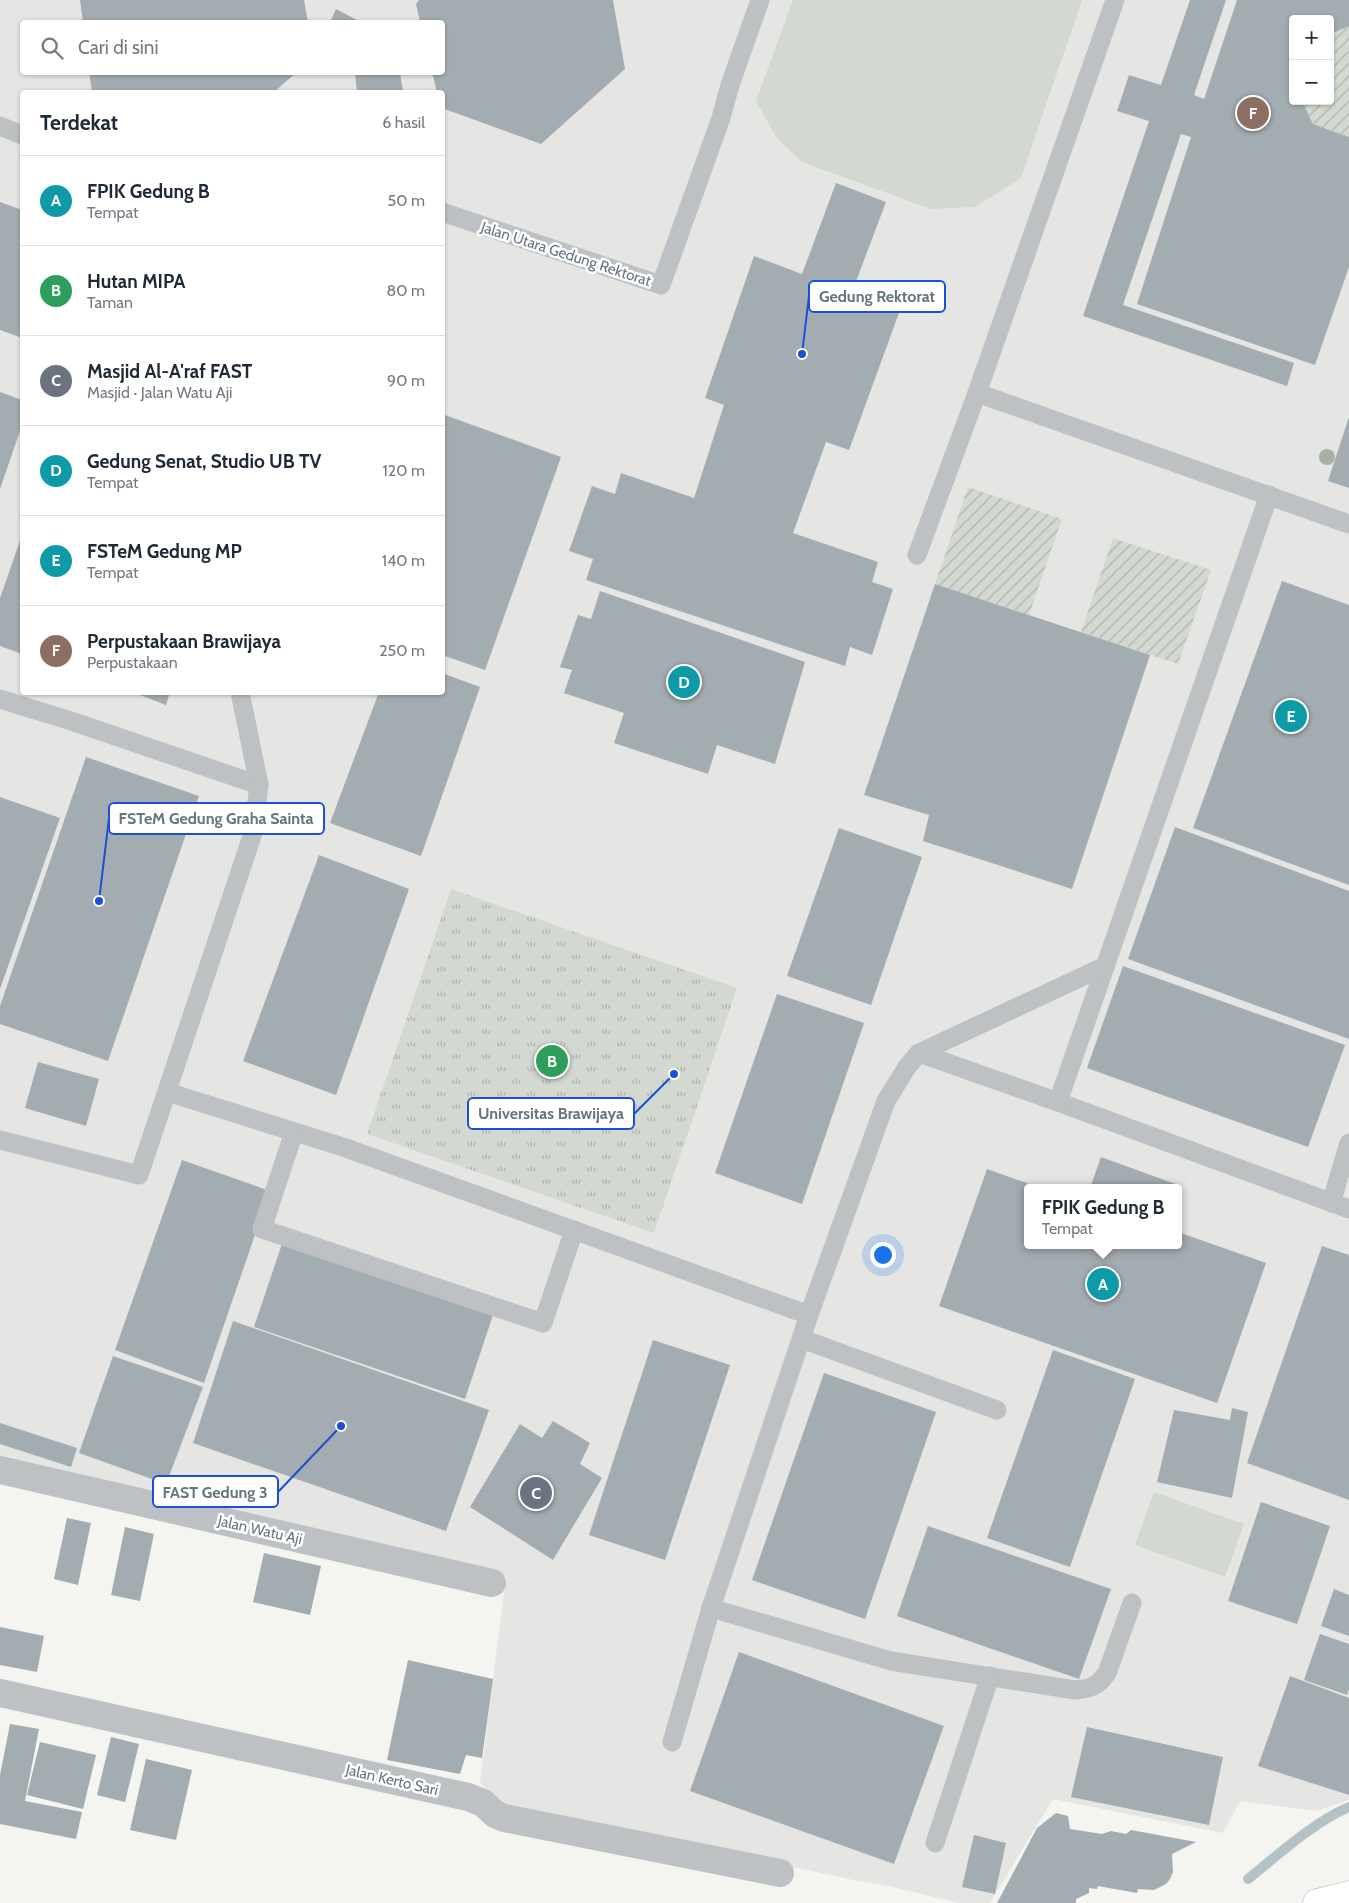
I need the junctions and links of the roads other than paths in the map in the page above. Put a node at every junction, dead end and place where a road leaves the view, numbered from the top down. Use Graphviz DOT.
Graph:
graph roads {
  1 [pos="760,0"];
  2 [pos="1115,0"];
  3 [pos="0,126"];
  4 [pos="20,133"];
  5 [pos="445,213"];
  6 [pos="976,393"];
  7 [pos="1269,495"];
  8 [pos="1349,524"];
  9 [pos="917,555"];
  10 [pos="241,695"];
  11 [pos="0,699"];
  12 [pos="259,785"];
  13 [pos="1105,966"];
  14 [pos="919,1053"];
  15 [pos="167,1092"];
  16 [pos="1058,1102"];
  17 [pos="294,1132"];
  18 [pos="0,1140"];
  19 [pos="1349,1143"];
  20 [pos="1331,1203"];
  21 [pos="1349,1209"];
  22 [pos="574,1230"];
  23 [pos="809,1316"];
  24 [pos="802,1339"];
  25 [pos="998,1410"];
  26 [pos="0,1470"];
  27 [pos="492,1583"];
  28 [pos="1132,1603"];
  29 [pos="710,1608"];
  30 [pos="990,1676"];
  31 [pos="0,1692"];
  32 [pos="672,1742"];
  33 [pos="935,1843"];
  34 [pos="780,1873"];
  35 [pos="1349,1895"];
  36 [pos="1317,1903"];
  1 -- 5 [label="lane, Jalan Utara Gedung Rektorat"];
  2 -- 6 [label="lane"];
  3 -- 4 [label="lane"];
  6 -- 7 [label="lane"];
  6 -- 9 [label="lane"];
  7 -- 8 [label="lane"];
  7 -- 13 [label="lane"];
  10 -- 12 [label="lane"];
  11 -- 12 [label="lane"];
  12 -- 15 [label="lane"];
  13 -- 14 [label="lane"];
  13 -- 16 [label="lane"];
  14 -- 16 [label="lane"];
  14 -- 23 [label="lane"];
  15 -- 17 [label="lane"];
  15 -- 18 [label="lane"];
  16 -- 20 [label="lane"];
  17 -- 22 [label="lane"];
  17 -- 22 [label="lane"];
  19 -- 20 [label="lane"];
  20 -- 21 [label="lane"];
  22 -- 23 [label="lane"];
  23 -- 24 [label="lane"];
  24 -- 25 [label="lane"];
  24 -- 29 [label="lane"];
  26 -- 27 [label="street, Jalan Watu Aji"];
  28 -- 30 [label="lane"];
  29 -- 30 [label="lane"];
  29 -- 32 [label="lane"];
  30 -- 33 [label="lane"];
  31 -- 34 [label="street, Jalan Kerto Sari"];
  35 -- 36 [label="main road"];
}
